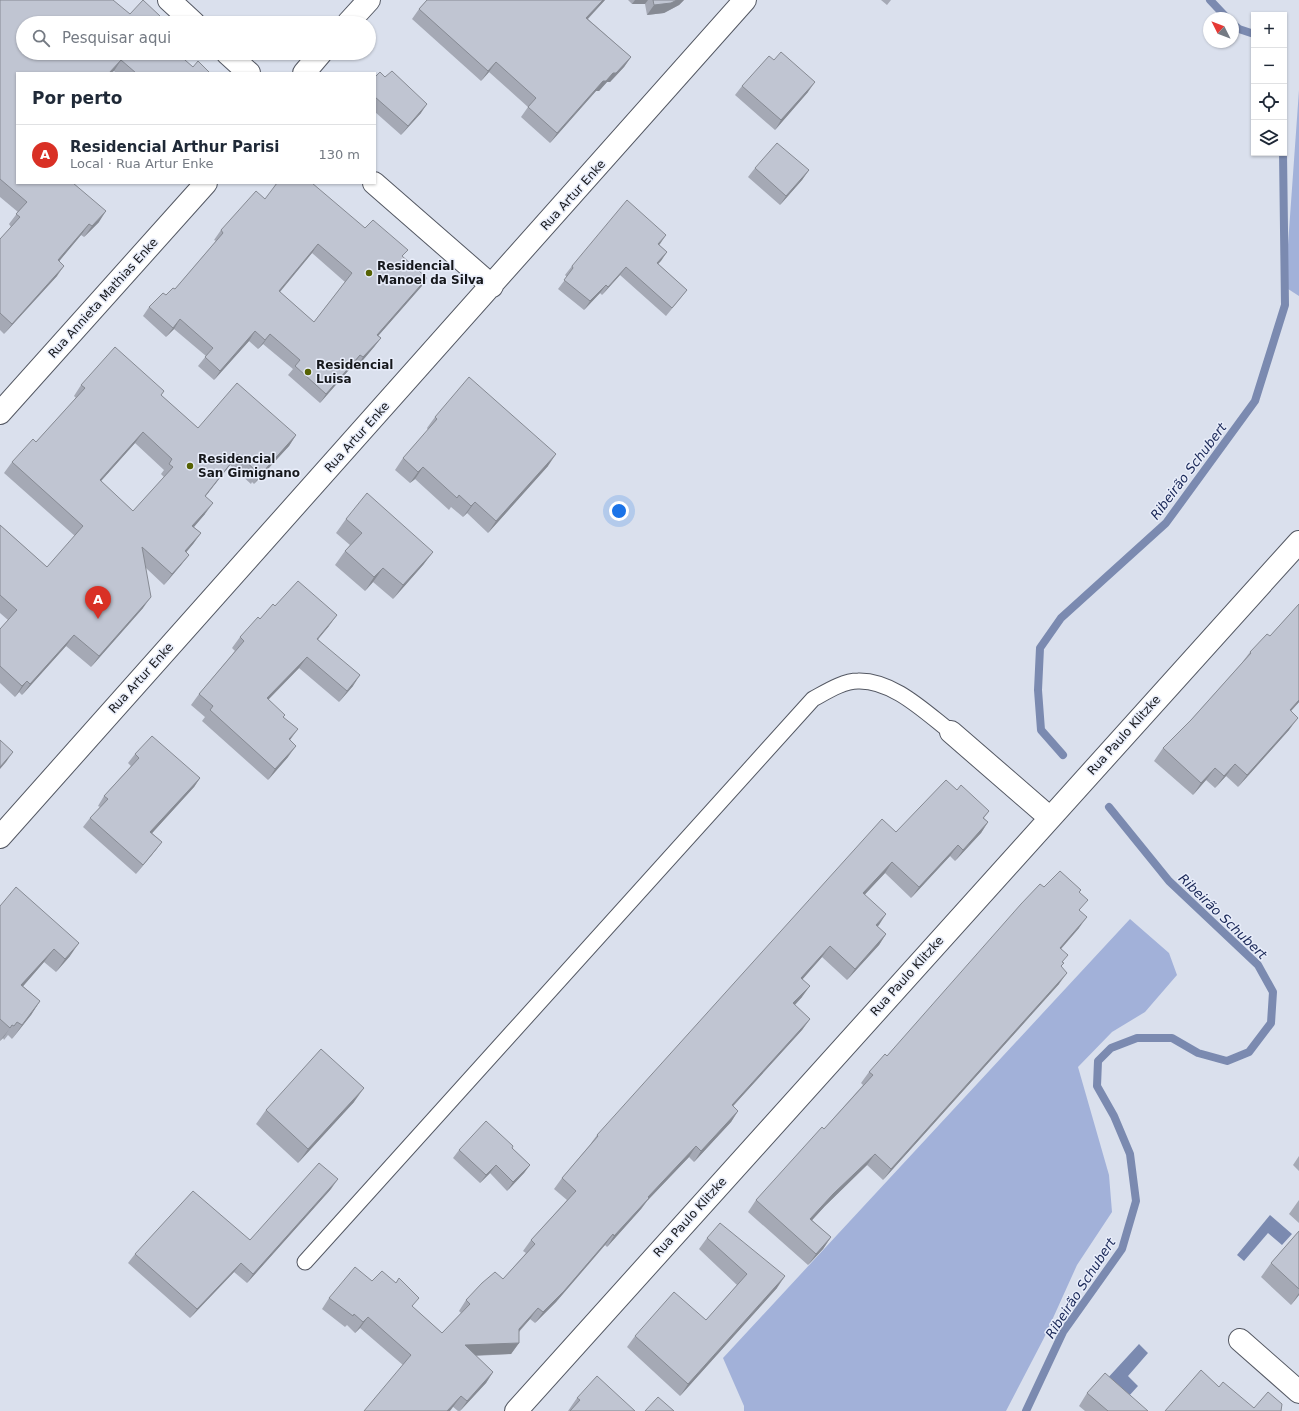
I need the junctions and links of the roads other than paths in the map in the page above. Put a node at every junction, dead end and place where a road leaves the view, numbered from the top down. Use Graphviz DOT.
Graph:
graph roads {
  1 [pos="169,0"];
  2 [pos="369,0"];
  3 [pos="746,0"];
  4 [pos="186,16"];
  5 [pos="354,16"];
  6 [pos="235,60"];
  7 [pos="316,60"];
  8 [pos="249,72"];
  9 [pos="305,72"];
  10 [pos="205,184"];
  11 [pos="375,184"];
  12 [pos="492,286"];
  13 [pos="0,413"];
  14 [pos="1299,542"];
  15 [pos="951,732"];
  16 [pos="1049,817"];
  17 [pos="0,837"];
  18 [pos="305,1262"];
  19 [pos="1240,1340"];
  20 [pos="1299,1392"];
  21 [pos="516,1411"];
  1 -- 4 [label="street"];
  2 -- 5 [label="street"];
  3 -- 12 [label="street, Rua Artur Enke"];
  6 -- 8 [label="street"];
  7 -- 9 [label="street"];
  10 -- 13 [label="street, Rua Annieta Mathias Enke"];
  11 -- 12 [label="street"];
  12 -- 17 [label="street, Rua Artur Enke"];
  14 -- 16 [label="street, Rua Paulo Klitzke"];
  15 -- 16 [label="street"];
  15 -- 18 [label="lane"];
  16 -- 21 [label="street, Rua Paulo Klitzke"];
  19 -- 20 [label="street"];
}
